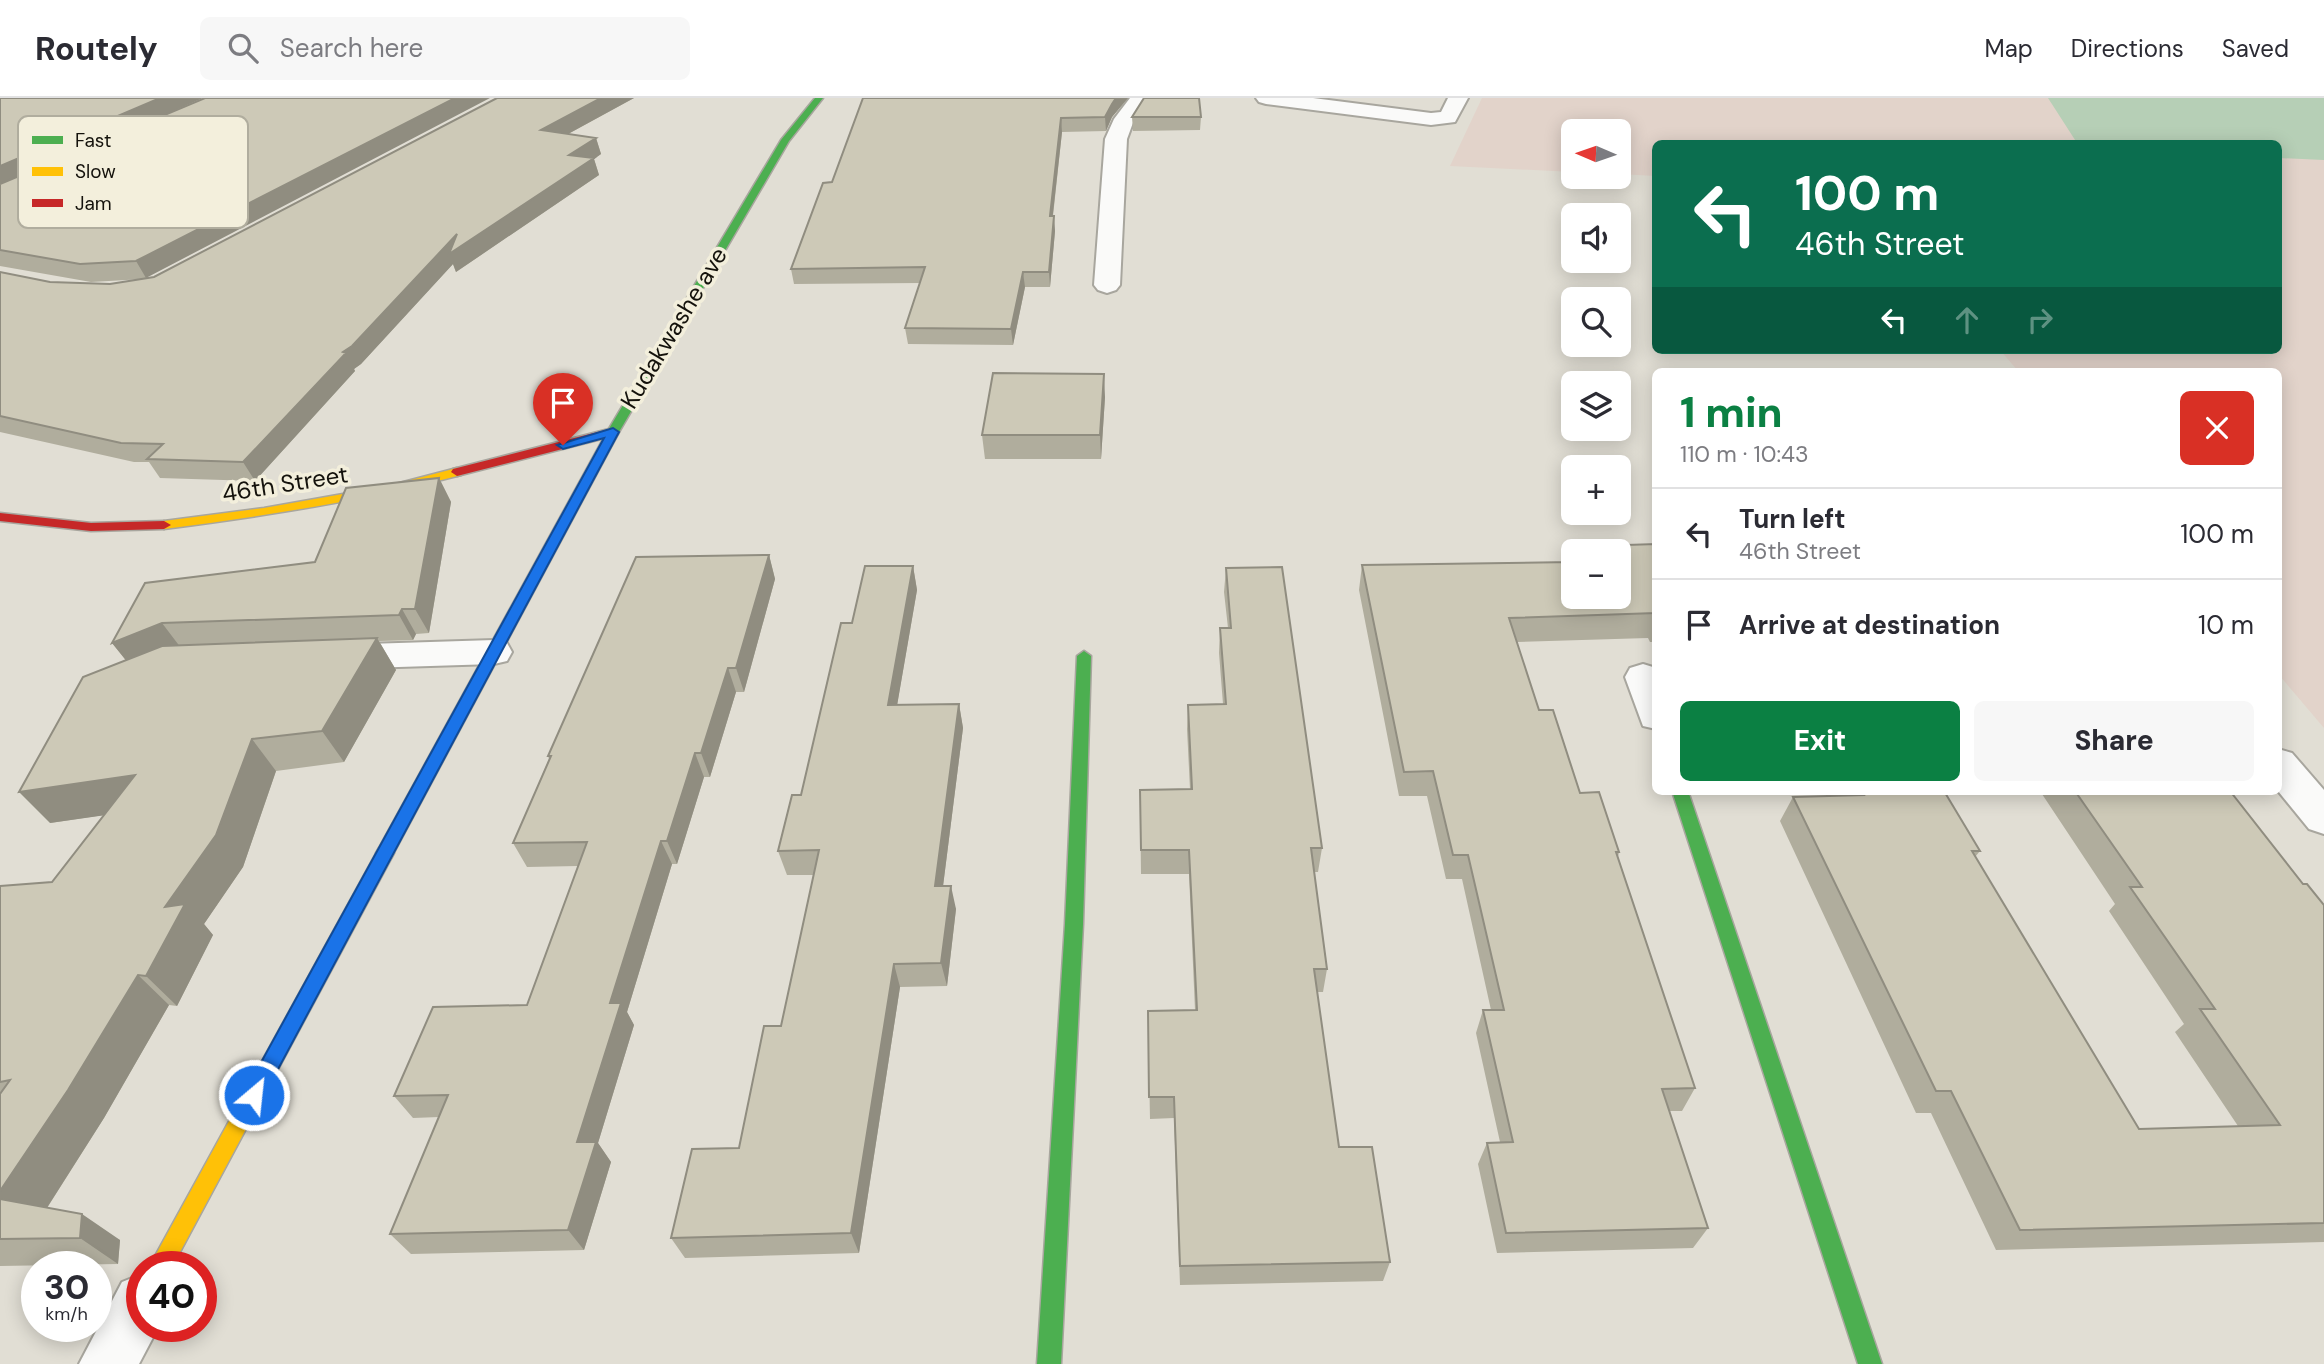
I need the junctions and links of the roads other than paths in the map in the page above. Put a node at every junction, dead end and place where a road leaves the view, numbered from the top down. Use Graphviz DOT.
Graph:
graph roads {
  1 [pos="819,98"];
  2 [pos="1140,98"];
  3 [pos="1266,98"];
  4 [pos="1458,98"];
  5 [pos="1107,285"];
  6 [pos="613,432"];
  7 [pos="0,517"];
  8 [pos="494,652"];
  9 [pos="1084,656"];
  10 [pos="300,658"];
  11 [pos="1643,677"];
  12 [pos="1652,704"];
  13 [pos="2282,768"];
  14 [pos="1681,795"];
  15 [pos="2324,818"];
  16 [pos="169,1251"];
  17 [pos="126,1331"];
  18 [pos="108,1364"];
  19 [pos="1049,1364"];
  20 [pos="1870,1364"];
  1 -- 6 [label="street, Kudakwashe ave"];
  2 -- 5 [label="street"];
  3 -- 4 [label="street"];
  6 -- 7 [label="street, 46th Street"];
  6 -- 8 [label="street, Kudakwashe ave"];
  8 -- 10 [label="street"];
  8 -- 16 [label="street, Kudakwashe ave"];
  9 -- 19 [label="street"];
  11 -- 12 [label="street"];
  13 -- 15 [label="street"];
  14 -- 20 [label="street"];
  17 -- 18 [label="street"];
}
